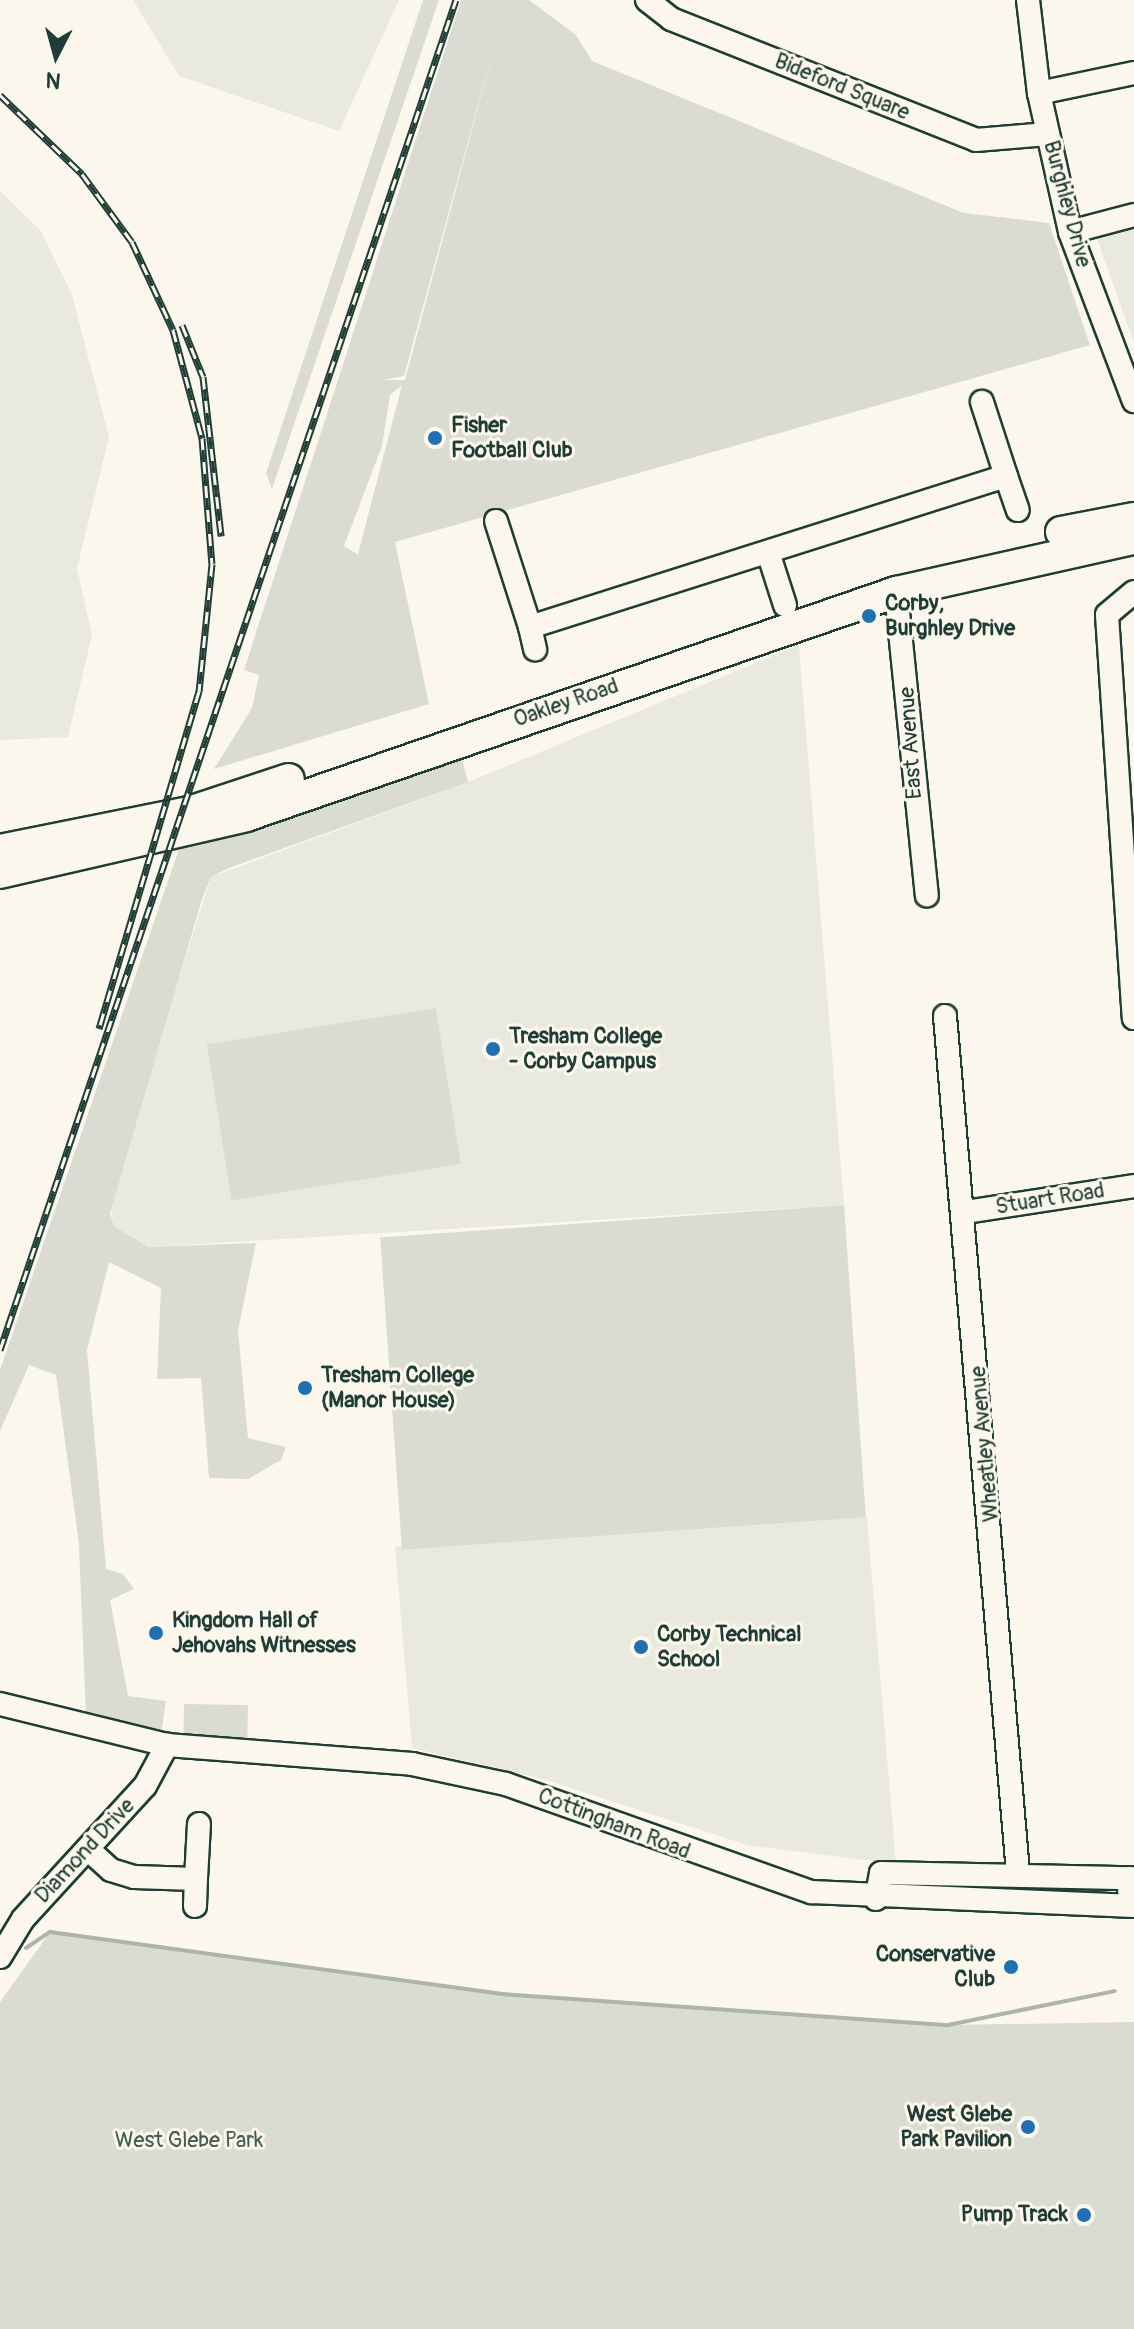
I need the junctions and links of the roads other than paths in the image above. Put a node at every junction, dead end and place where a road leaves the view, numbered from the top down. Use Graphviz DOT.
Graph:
graph roads {
  1 [pos="647,0"];
  2 [pos="1028,0"];
  3 [pos="1134,73"];
  4 [pos="1039,93"];
  5 [pos="1048,134"];
  6 [pos="1134,215"];
  7 [pos="1070,232"];
  8 [pos="1134,401"];
  9 [pos="982,402"];
  10 [pos="1006,476"];
  11 [pos="1134,502"];
  12 [pos="1018,510"];
  13 [pos="496,521"];
  14 [pos="1127,526"];
  15 [pos="768,552"];
  16 [pos="896,592"];
  17 [pos="1134,592"];
  18 [pos="785,605"];
  19 [pos="1123,736"];
  20 [pos="0,850"];
  21 [pos="0,873"];
  22 [pos="1128,891"];
  23 [pos="927,895"];
  24 [pos="945,1016"];
  25 [pos="1134,1018"];
  26 [pos="1134,1186"];
  27 [pos="966,1212"];
  28 [pos="0,1704"];
  29 [pos="167,1745"];
  30 [pos="199,1824"];
  31 [pos="91,1852"];
  32 [pos="1018,1872"];
  33 [pos="196,1879"];
  34 [pos="1132,1898"];
  35 [pos="876,1899"];
  36 [pos="195,1906"];
  37 [pos="0,1957"];
  1 -- 5 [label="street, Bideford Square"];
  2 -- 4 [label="street, Burghley Drive"];
  3 -- 4 [label="street"];
  4 -- 5 [label="street, Burghley Drive"];
  5 -- 7 [label="street, Burghley Drive"];
  6 -- 7 [label="street"];
  7 -- 8 [label="street, Burghley Drive"];
  9 -- 10 [label="street"];
  10 -- 12 [label="street"];
  10 -- 15 [label="street"];
  11 -- 14 [label="street"];
  13 -- 15 [label="street"];
  14 -- 16 [label="highway, Oakley Road"];
  14 -- 18 [label="highway, Oakley Road"];
  15 -- 18 [label="street"];
  16 -- 21 [label="highway, Oakley Road"];
  16 -- 23 [label="street, East Avenue"];
  17 -- 19 [label="street"];
  18 -- 20 [label="highway, Oakley Road"];
  19 -- 22 [label="street"];
  22 -- 25 [label="street"];
  24 -- 27 [label="street, Wheatley Avenue"];
  26 -- 27 [label="street, Stuart Road"];
  27 -- 32 [label="street, Wheatley Avenue"];
  28 -- 29 [label="street, Cottingham Road"];
  29 -- 31 [label="street, Diamond Drive"];
  29 -- 35 [label="street, Cottingham Road"];
  30 -- 33 [label="street"];
  31 -- 33 [label="street"];
  31 -- 37 [label="street, Diamond Drive"];
  32 -- 34 [label="street"];
  32 -- 35 [label="street"];
  33 -- 36 [label="street"];
  34 -- 35 [label="street, Cottingham Road"];
}
